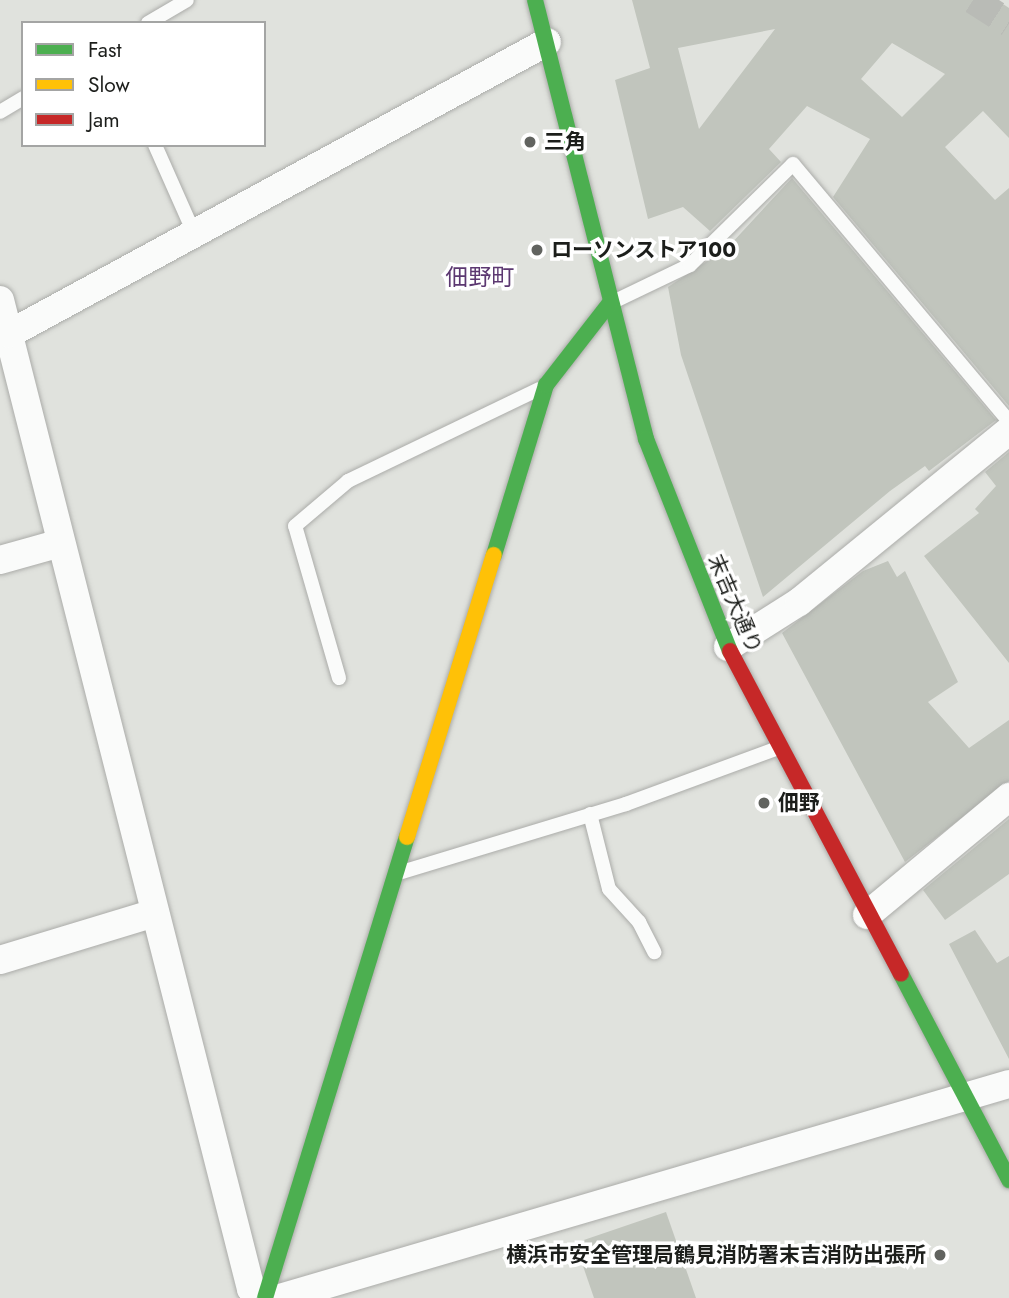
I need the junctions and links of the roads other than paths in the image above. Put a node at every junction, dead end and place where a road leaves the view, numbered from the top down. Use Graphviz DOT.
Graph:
graph roads {
  1 [pos="187,0"];
  2 [pos="535,0"];
  3 [pos="151,21"];
  4 [pos="547,42"];
  5 [pos="21,99"];
  6 [pos="0,112"];
  7 [pos="156,147"];
  8 [pos="194,233"];
  9 [pos="0,300"];
  10 [pos="609,304"];
  11 [pos="9,334"];
  12 [pos="546,385"];
  13 [pos="1009,421"];
  14 [pos="1009,431"];
  15 [pos="61,543"];
  16 [pos="0,560"];
  17 [pos="728,646"];
  18 [pos="339,678"];
  19 [pos="779,748"];
  20 [pos="1009,797"];
  21 [pos="590,814"];
  22 [pos="401,872"];
  23 [pos="155,913"];
  24 [pos="867,915"];
  25 [pos="654,952"];
  26 [pos="0,960"];
  27 [pos="1009,1084"];
  28 [pos="967,1100"];
  29 [pos="1009,1180"];
  30 [pos="258,1298"];
  31 [pos="265,1298"];
  32 [pos="280,1298"];
  1 -- 3 [label="lane"];
  2 -- 4 [label="street, 末吉大通り"];
  4 -- 8 [label="street"];
  4 -- 10 [label="street, 末吉大通り"];
  5 -- 6 [label="lane"];
  7 -- 8 [label="lane"];
  8 -- 11 [label="street"];
  9 -- 11 [label="street"];
  10 -- 12 [label="street"];
  10 -- 13 [label="lane"];
  10 -- 17 [label="street, 末吉大通り"];
  11 -- 15 [label="street"];
  12 -- 18 [label="lane"];
  12 -- 22 [label="street"];
  14 -- 17 [label="street"];
  15 -- 16 [label="street"];
  15 -- 23 [label="street"];
  17 -- 19 [label="street, 末吉大通り"];
  19 -- 21 [label="lane"];
  19 -- 24 [label="street, 末吉大通り"];
  20 -- 24 [label="street"];
  21 -- 22 [label="lane"];
  21 -- 25 [label="lane"];
  22 -- 31 [label="street"];
  23 -- 26 [label="street"];
  23 -- 30 [label="street"];
  24 -- 28 [label="street, 末吉大通り"];
  27 -- 28 [label="street"];
  28 -- 29 [label="street, 末吉大通り"];
  28 -- 32 [label="street"];
}
